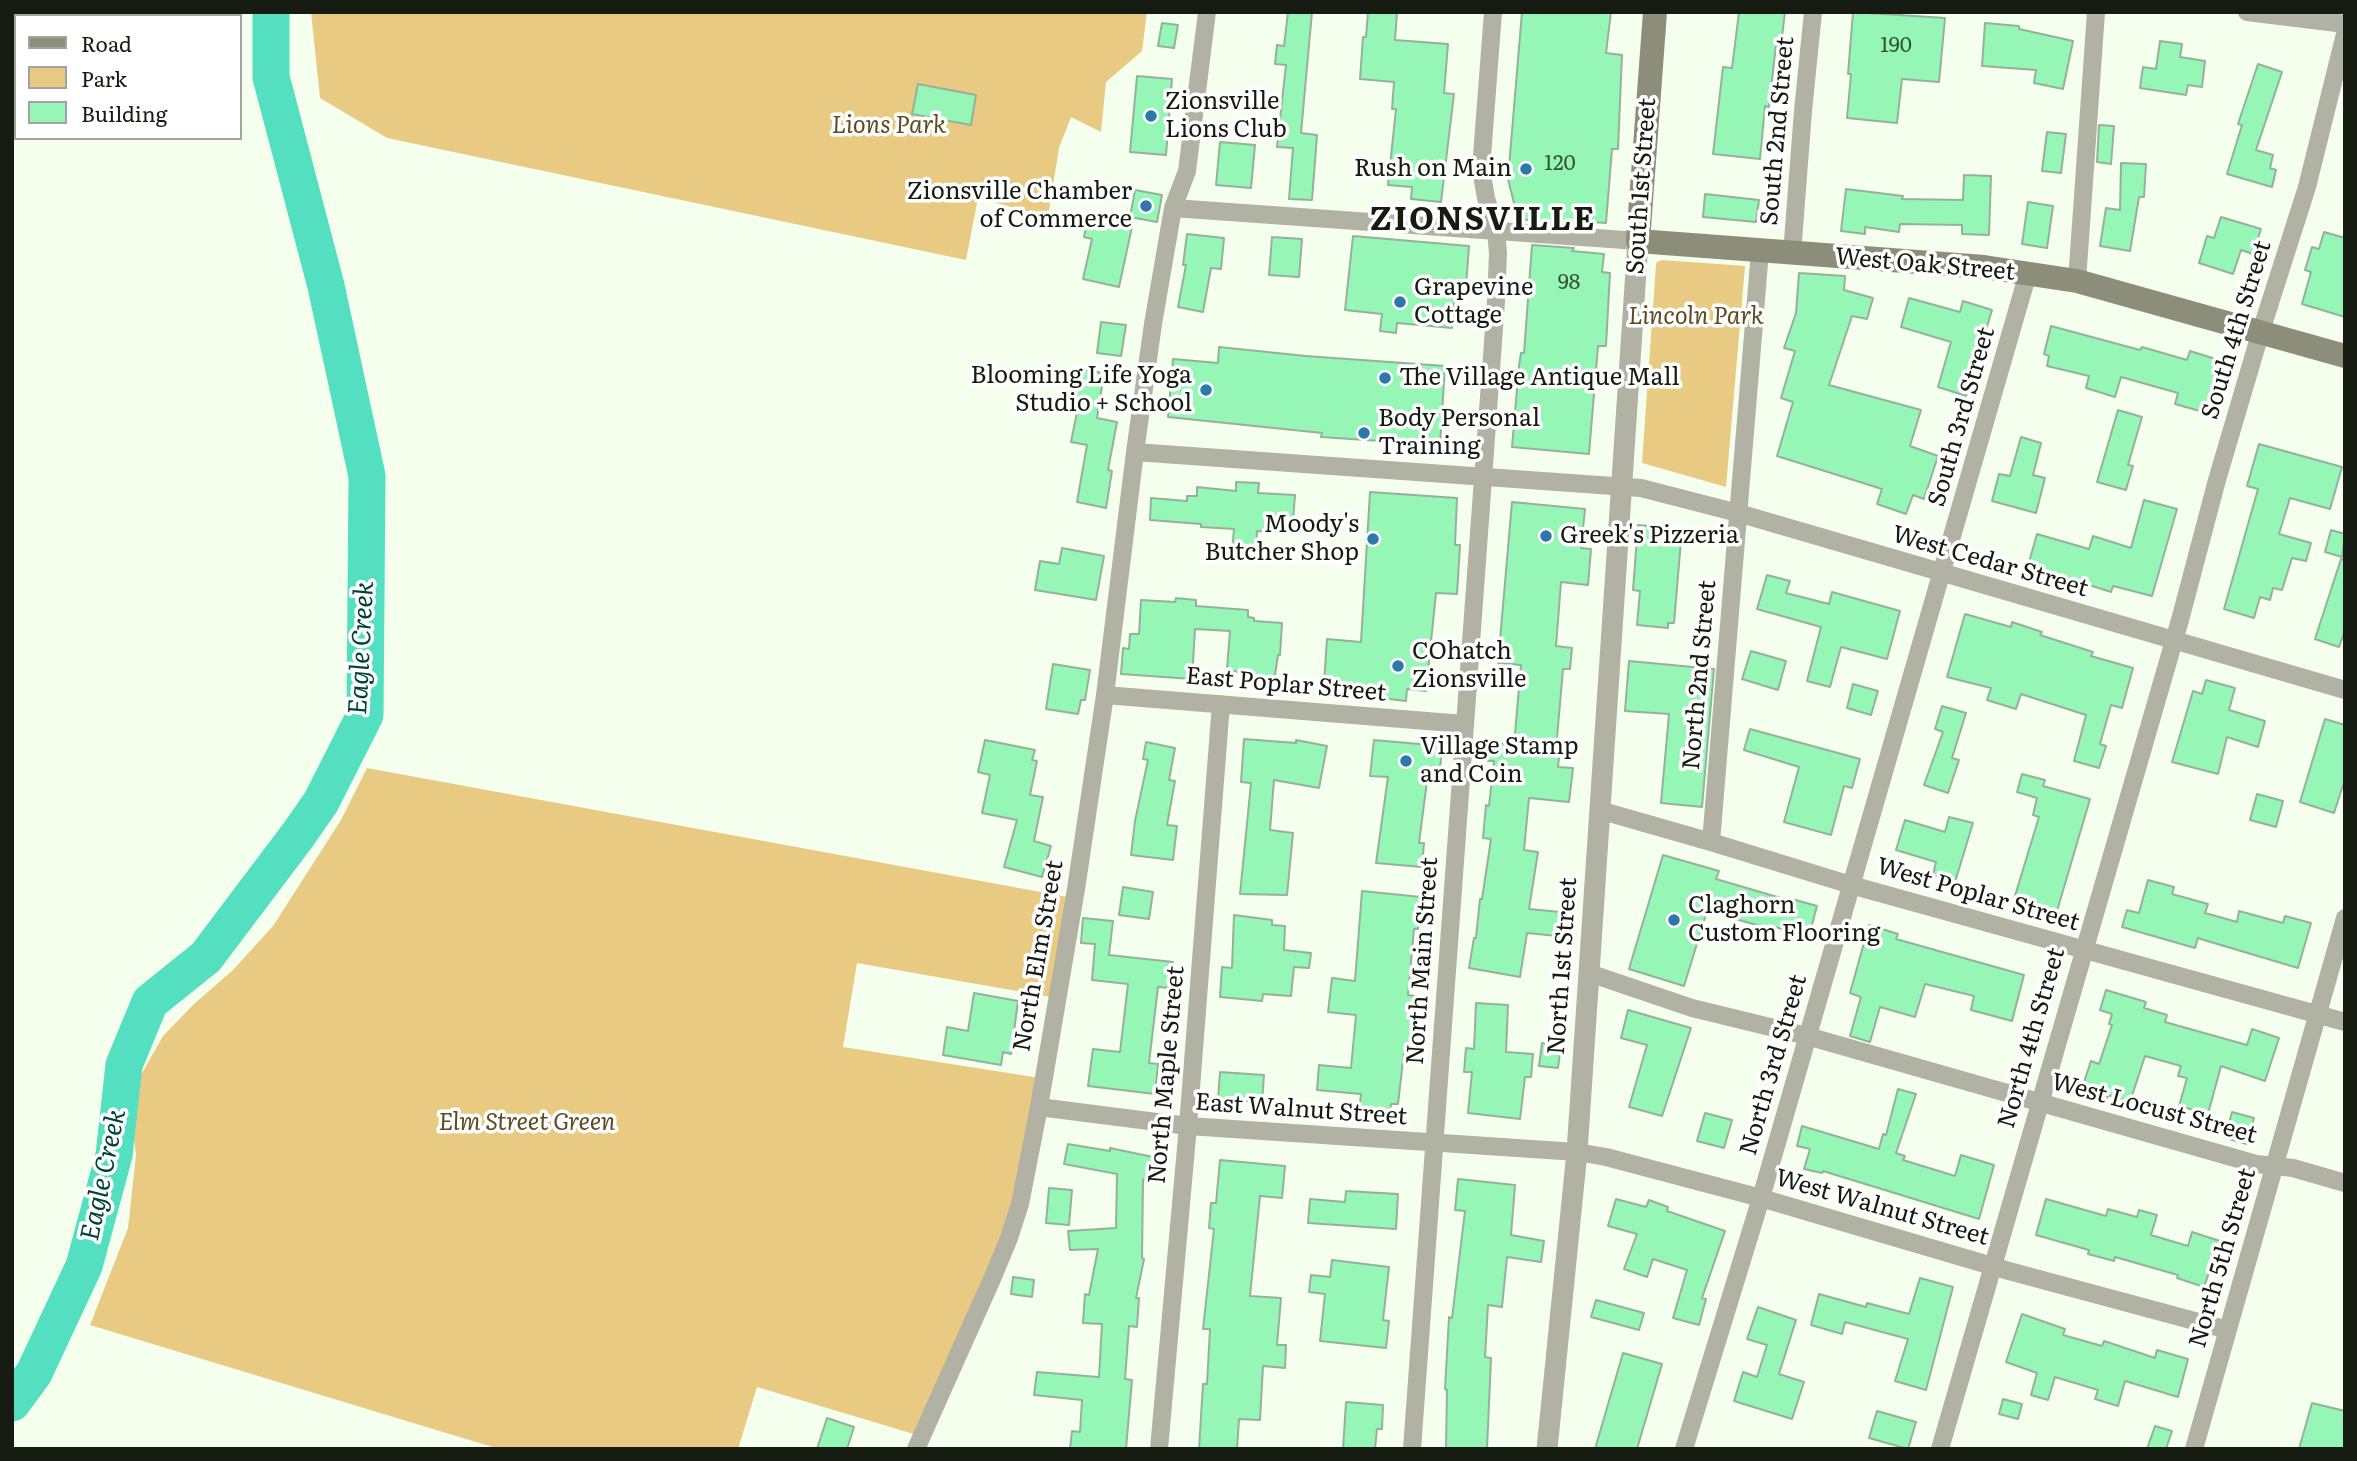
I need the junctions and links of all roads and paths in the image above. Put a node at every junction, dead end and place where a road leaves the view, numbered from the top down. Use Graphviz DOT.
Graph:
graph roads {
  1 [pos="1207,12"];
  2 [pos="1493,12"];
  3 [pos="1655,12"];
  4 [pos="1813,12"];
  5 [pos="2096,12"];
  6 [pos="2247,12"];
  7 [pos="2345,24"];
  8 [pos="2345,34"];
  9 [pos="1173,208"];
  10 [pos="1496,231"];
  11 [pos="1638,241"];
  12 [pos="1760,251"];
  13 [pos="1792,254"];
  14 [pos="2028,273"];
  15 [pos="2077,281"];
  16 [pos="2261,331"];
  17 [pos="2345,356"];
  18 [pos="1135,452"];
  19 [pos="1485,477"];
  20 [pos="1621,486"];
  21 [pos="1738,513"];
  22 [pos="1942,573"];
  23 [pos="2174,641"];
  24 [pos="2345,690"];
  25 [pos="1105,695"];
  26 [pos="1221,704"];
  27 [pos="1464,724"];
  28 [pos="1600,810"];
  29 [pos="1712,842"];
  30 [pos="1851,885"];
  31 [pos="2345,918"];
  32 [pos="2083,951"];
  33 [pos="1589,973"];
  34 [pos="2317,1014"];
  35 [pos="2345,1022"];
  36 [pos="1807,1036"];
  37 [pos="2038,1103"];
  38 [pos="1039,1107"];
  39 [pos="1188,1126"];
  40 [pos="1435,1144"];
  41 [pos="1577,1152"];
  42 [pos="2274,1165"];
  43 [pos="2345,1183"];
  44 [pos="1761,1198"];
  45 [pos="1993,1266"];
  46 [pos="2228,1330"];
  47 [pos="916,1449"];
  48 [pos="1158,1449"];
  49 [pos="1412,1449"];
  50 [pos="1547,1449"];
  51 [pos="1684,1449"];
  52 [pos="1940,1449"];
  53 [pos="2194,1449"];
  1 -- 9 [label="street, North Elm Street"];
  2 -- 10 [label="street, North Main Street"];
  3 -- 11 [label="main road, South 1st Street"];
  4 -- 13 [label="street, South 2nd Street"];
  5 -- 15 [label="street"];
  6 -- 7 [label="street"];
  8 -- 16 [label="street, South 4th Street"];
  9 -- 10 [label="street, West Oak Street"];
  9 -- 18 [label="street, North Elm Street"];
  10 -- 11 [label="street, West Oak Street"];
  10 -- 19 [label="street, North Main Street"];
  11 -- 12 [label="main road, West Oak Street"];
  11 -- 20 [label="street, South 1st Street"];
  12 -- 13 [label="main road, West Oak Street"];
  12 -- 21 [label="street, South 2nd Street"];
  13 -- 14 [label="main road, West Oak Street"];
  14 -- 15 [label="main road, West Oak Street"];
  14 -- 22 [label="street, South 3rd Street"];
  15 -- 16 [label="main road, West Oak Street"];
  16 -- 17 [label="main road, West Oak Street"];
  16 -- 23 [label="street, South 4th Street"];
  18 -- 19 [label="street, West Cedar Street"];
  18 -- 25 [label="street, North Elm Street"];
  19 -- 20 [label="street, West Cedar Street"];
  19 -- 27 [label="street, North Main Street"];
  20 -- 21 [label="street, West Cedar Street"];
  20 -- 28 [label="street, North 1st Street"];
  21 -- 22 [label="street, West Cedar Street"];
  21 -- 29 [label="street, North 2nd Street"];
  22 -- 23 [label="street, West Cedar Street"];
  22 -- 30 [label="street, North 3rd Street"];
  23 -- 24 [label="street, West Cedar Street"];
  23 -- 32 [label="street, North 4th Street"];
  25 -- 26 [label="street, East Poplar Street"];
  25 -- 38 [label="street, North Elm Street"];
  26 -- 27 [label="street, East Poplar Street"];
  26 -- 39 [label="street, North Maple Street"];
  27 -- 40 [label="street, North Main Street"];
  28 -- 29 [label="street, West Poplar Street"];
  28 -- 33 [label="street, North 1st Street"];
  29 -- 30 [label="street, West Poplar Street"];
  30 -- 32 [label="street, West Poplar Street"];
  30 -- 36 [label="street, North 3rd Street"];
  31 -- 34 [label="street, North 5th Street"];
  32 -- 34 [label="street, West Poplar Street"];
  32 -- 37 [label="street, North 4th Street"];
  33 -- 36 [label="street, West Locust Street"];
  33 -- 41 [label="street, North 1st Street"];
  34 -- 35 [label="street, West Poplar Street"];
  34 -- 42 [label="street, North 5th Street"];
  36 -- 37 [label="street, West Locust Street"];
  36 -- 44 [label="street, North 3rd Street"];
  37 -- 42 [label="street, West Locust Street"];
  37 -- 45 [label="street, North 4th Street"];
  38 -- 39 [label="street, East Walnut Street"];
  38 -- 47 [label="street, North Elm Street"];
  39 -- 40 [label="street, East Walnut Street"];
  39 -- 48 [label="street, North Maple Street"];
  40 -- 41 [label="street, West Walnut Street"];
  40 -- 49 [label="street, North Main Street"];
  41 -- 44 [label="street, West Walnut Street"];
  41 -- 50 [label="street, North 1st Street"];
  42 -- 43 [label="street, West Locust Street"];
  42 -- 46 [label="street, North 5th Street"];
  44 -- 45 [label="street, West Walnut Street"];
  44 -- 51 [label="street, North 3rd Street"];
  45 -- 46 [label="street, West Walnut Street"];
  45 -- 52 [label="street, North 4th Street"];
  46 -- 53 [label="street, North 5th Street"];
}
